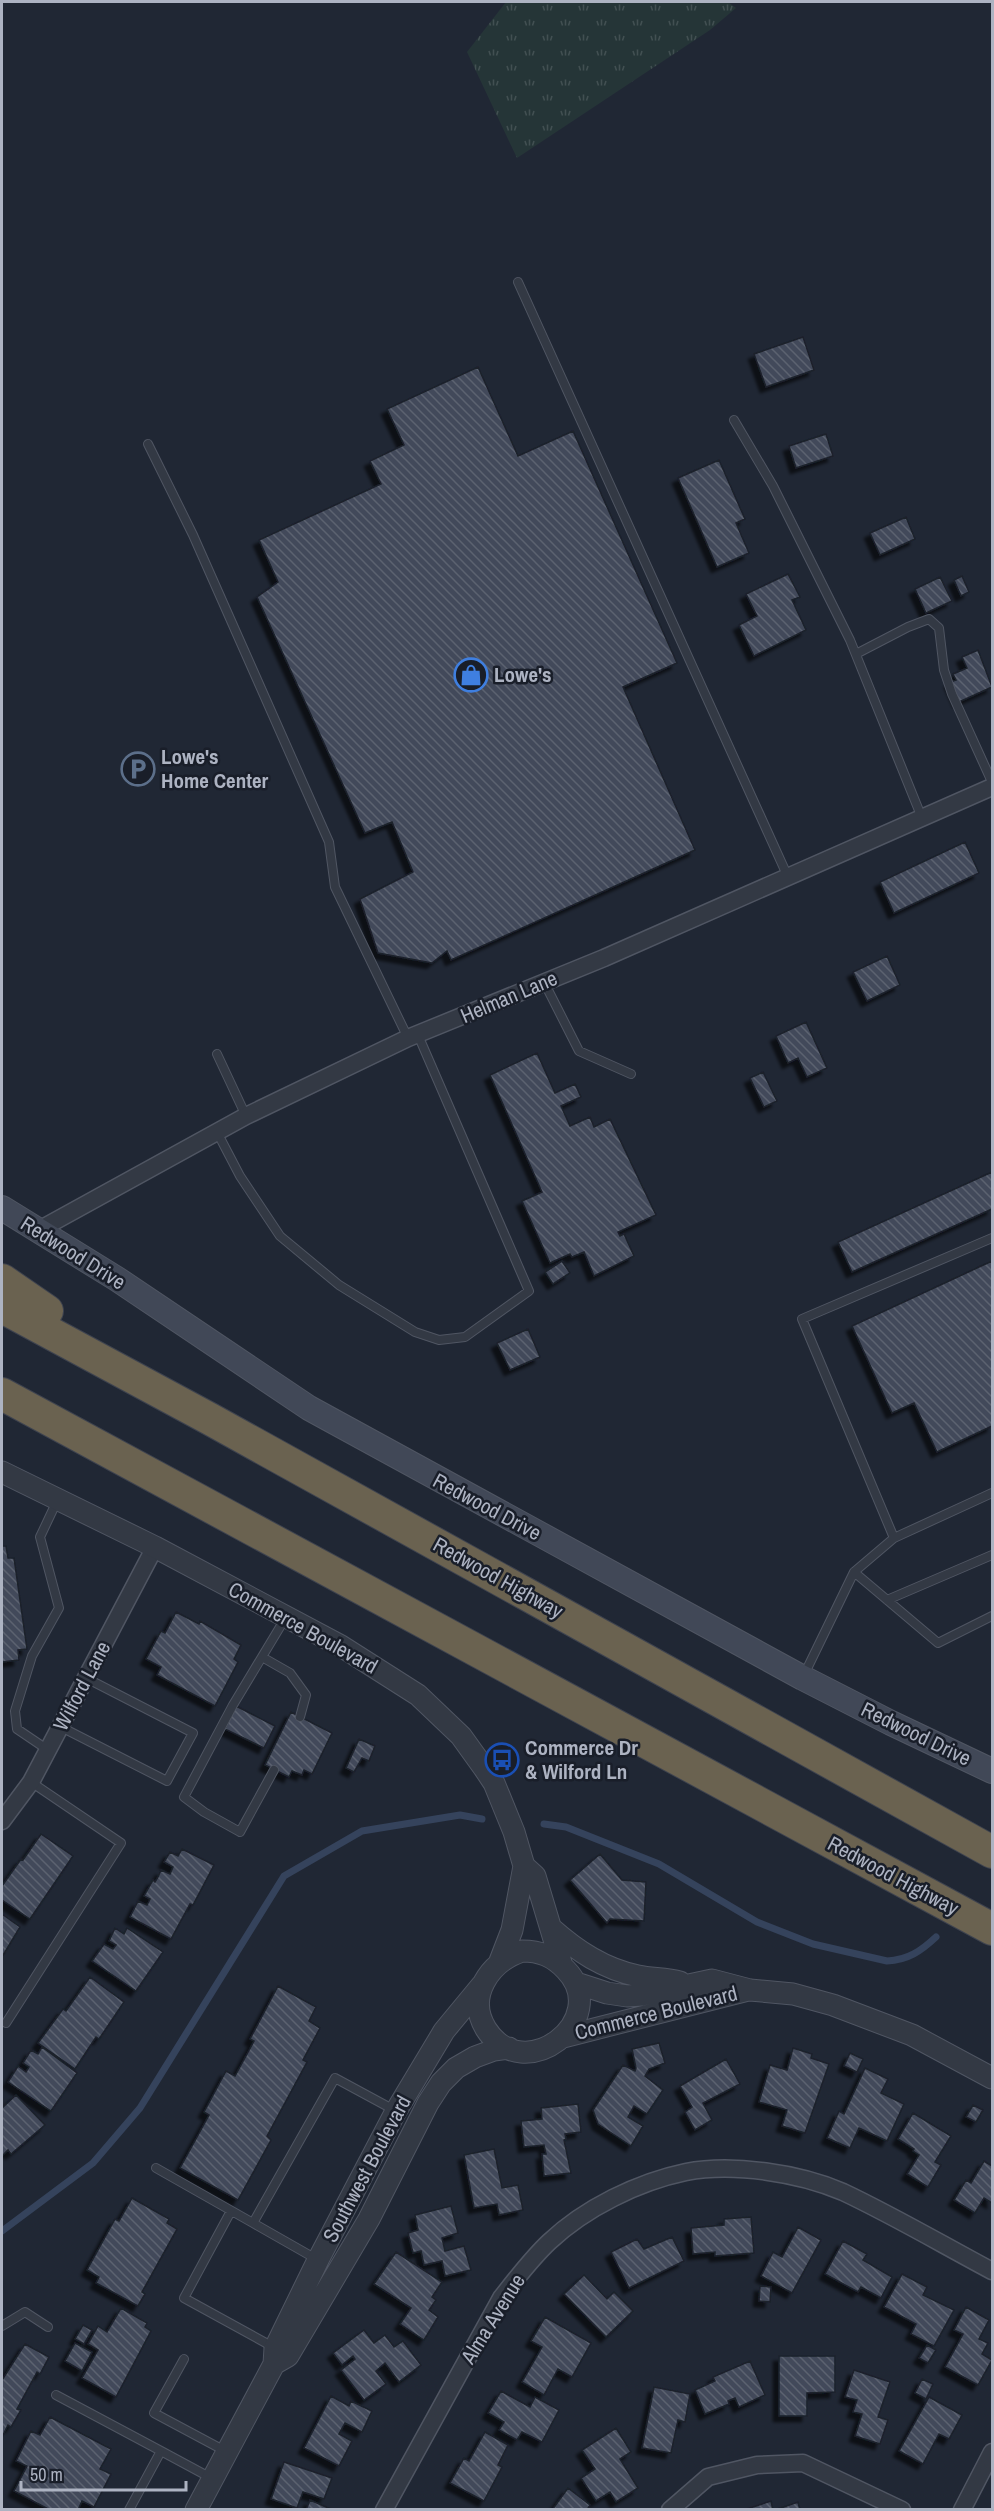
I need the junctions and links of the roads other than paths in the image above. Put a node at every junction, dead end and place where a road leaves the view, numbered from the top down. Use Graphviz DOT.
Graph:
graph roads {
  1 [pos="518,282"];
  2 [pos="734,420"];
  3 [pos="148,444"];
  4 [pos="856,654"];
  5 [pos="993,784"];
  6 [pos="922,818"];
  7 [pos="788,878"];
  8 [pos="544,982"];
  9 [pos="413,1037"];
  10 [pos="217,1054"];
  11 [pos="631,1074"];
  12 [pos="246,1116"];
  13 [pos="217,1132"];
  14 [pos="2,1208"];
  15 [pos="37,1231"];
  16 [pos="993,1238"];
  17 [pos="2,1280"];
  18 [pos="2,1307"];
  19 [pos="2,1394"];
  20 [pos="2,1409"];
  21 [pos="210,1419"];
  22 [pos="2,1472"];
  23 [pos="154,1477"];
  24 [pos="993,1493"];
  25 [pos="58,1500"];
  26 [pos="894,1538"];
  27 [pos="155,1547"];
  28 [pos="993,1555"];
  29 [pos="854,1572"];
  30 [pos="887,1600"];
  31 [pos="993,1616"];
  32 [pos="286,1617"];
  33 [pos="262,1657"];
  34 [pos="86,1678"];
  35 [pos="803,1678"];
  36 [pos="300,1717"];
  37 [pos="61,1727"];
  38 [pos="48,1750"];
  39 [pos="274,1770"];
  40 [pos="993,1771"];
  41 [pos="31,1782"];
  42 [pos="2,1821"];
  43 [pos="993,1852"];
  44 [pos="524,1866"];
  45 [pos="551,1928"];
  46 [pos="993,1929"];
  47 [pos="500,1961"];
  48 [pos="562,1966"];
  49 [pos="576,1983"];
  50 [pos="688,1984"];
  51 [pos="482,1985"];
  52 [pos="750,1989"];
  53 [pos="6,2023"];
  54 [pos="563,2037"];
  55 [pos="509,2048"];
  56 [pos="993,2078"];
  57 [pos="396,2111"];
  58 [pos="156,2168"];
  59 [pos="231,2211"];
  60 [pos="253,2223"];
  61 [pos="318,2260"];
  62 [pos="993,2271"];
  63 [pos="2,2326"];
  64 [pos="48,2327"];
  65 [pos="275,2356"];
  66 [pos="183,2359"];
  67 [pos="56,2395"];
  68 [pos="161,2451"];
  69 [pos="227,2452"];
  70 [pos="993,2452"];
  71 [pos="213,2479"];
  72 [pos="129,2510"];
  73 [pos="196,2510"];
  74 [pos="384,2510"];
  75 [pos="670,2510"];
  76 [pos="902,2510"];
  77 [pos="962,2510"];
  1 -- 7 [label="lane"];
  2 -- 4 [label="lane"];
  3 -- 9 [label="lane"];
  4 -- 5 [label="lane"];
  4 -- 6 [label="lane"];
  5 -- 6 [label="street, Helman Lane"];
  6 -- 7 [label="street, Helman Lane"];
  7 -- 8 [label="street, Helman Lane"];
  8 -- 9 [label="street, Helman Lane"];
  8 -- 11 [label="lane"];
  9 -- 12 [label="street, Helman Lane"];
  9 -- 13 [label="lane"];
  10 -- 12 [label="lane"];
  12 -- 13 [label="street, Helman Lane"];
  13 -- 15 [label="street, Helman Lane"];
  14 -- 15 [label="main road, Redwood Drive"];
  15 -- 35 [label="main road, Redwood Drive"];
  16 -- 26 [label="lane"];
  17 -- 21 [label="highway"];
  18 -- 21 [label="highway, Redwood Highway"];
  19 -- 23 [label="highway, Redwood Highway"];
  20 -- 23 [label="highway"];
  21 -- 43 [label="highway, Redwood Highway"];
  22 -- 25 [label="street, Commerce Boulevard"];
  23 -- 46 [label="highway, Redwood Highway"];
  24 -- 26 [label="lane"];
  25 -- 27 [label="street, Commerce Boulevard"];
  25 -- 38 [label="lane"];
  26 -- 29 [label="lane"];
  27 -- 32 [label="street, Commerce Boulevard"];
  27 -- 34 [label="street, Wilford Lane"];
  28 -- 30 [label="lane"];
  29 -- 30 [label="lane"];
  29 -- 35 [label="lane"];
  30 -- 31 [label="lane"];
  32 -- 33 [label="lane"];
  32 -- 44 [label="street, Commerce Boulevard"];
  33 -- 36 [label="lane"];
  33 -- 39 [label="lane"];
  34 -- 37 [label="street, Wilford Lane"];
  34 -- 37 [label="lane"];
  35 -- 40 [label="main road, Redwood Drive"];
  37 -- 38 [label="street, Wilford Lane"];
  38 -- 41 [label="street, Wilford Lane"];
  41 -- 42 [label="street, Wilford Lane"];
  41 -- 53 [label="lane"];
  44 -- 45 [label="street, Commerce Boulevard"];
  44 -- 47 [label="street, Commerce Boulevard"];
  45 -- 48 [label="street, Commerce Boulevard"];
  45 -- 50 [label="street"];
  47 -- 48 [label="street, Commerce Boulevard"];
  47 -- 51 [label="street, Commerce Boulevard"];
  48 -- 49 [label="street, Commerce Boulevard"];
  49 -- 50 [label="street, Commerce Boulevard"];
  49 -- 54 [label="street, Commerce Boulevard"];
  50 -- 52 [label="street, Commerce Boulevard"];
  51 -- 55 [label="street"];
  51 -- 57 [label="street, Southwest Boulevard"];
  52 -- 54 [label="street, Commerce Boulevard"];
  52 -- 56 [label="street, Commerce Boulevard"];
  54 -- 55 [label="street, Commerce Boulevard"];
  55 -- 65 [label="street, Southwest Boulevard"];
  57 -- 60 [label="lane"];
  57 -- 61 [label="street, Southwest Boulevard"];
  58 -- 59 [label="lane"];
  59 -- 60 [label="lane"];
  59 -- 65 [label="lane"];
  60 -- 61 [label="lane"];
  61 -- 65 [label="street, Southwest Boulevard"];
  62 -- 74 [label="street, Alma Avenue"];
  63 -- 64 [label="lane"];
  65 -- 69 [label="street, Southwest Boulevard"];
  66 -- 69 [label="lane"];
  67 -- 68 [label="lane"];
  68 -- 71 [label="lane"];
  68 -- 72 [label="lane"];
  69 -- 71 [label="street, Southwest Boulevard"];
  70 -- 77 [label="street"];
  71 -- 73 [label="street, Southwest Boulevard"];
  75 -- 76 [label="street"];
}
